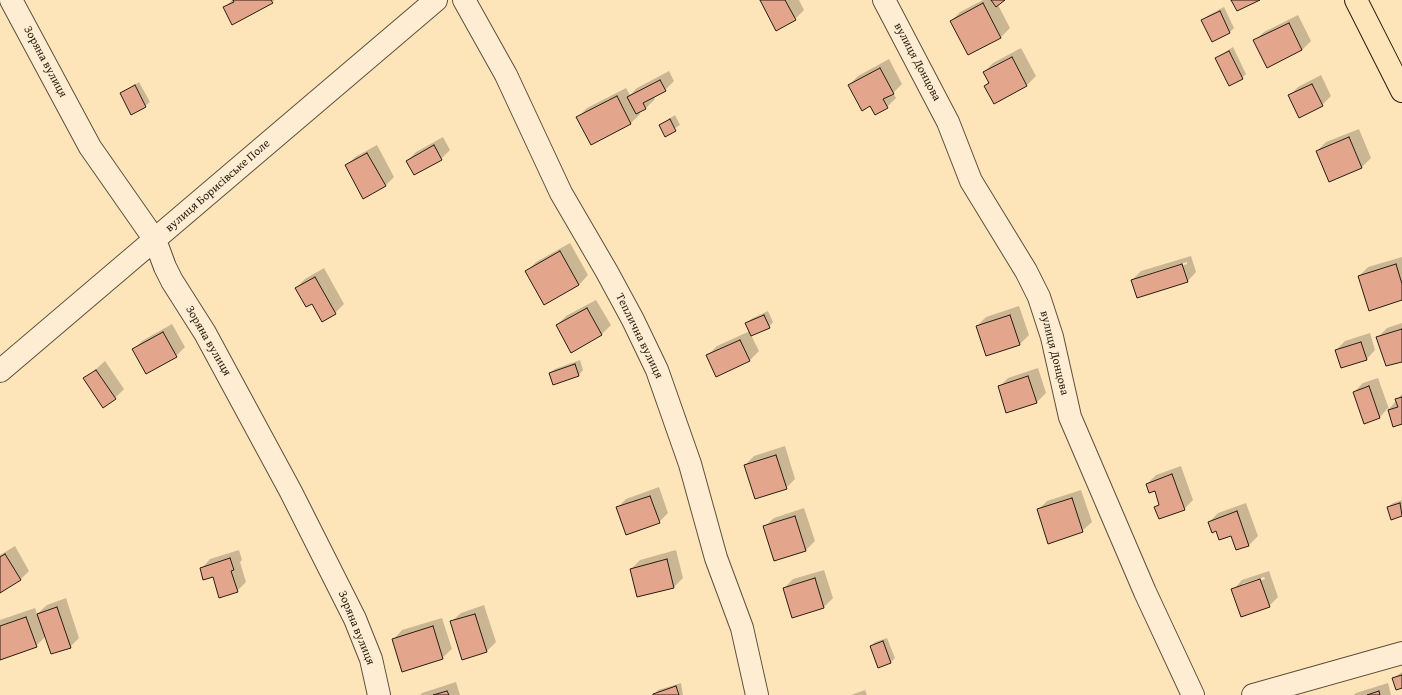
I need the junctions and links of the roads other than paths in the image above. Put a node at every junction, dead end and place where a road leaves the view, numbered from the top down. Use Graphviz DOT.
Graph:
graph roads {
  1 [pos="11,0"];
  2 [pos="436,0"];
  3 [pos="464,0"];
  4 [pos="884,0"];
  5 [pos="1356,0"];
  6 [pos="1402,90"];
  7 [pos="156,240"];
  8 [pos="0,371"];
  9 [pos="1402,653"];
  10 [pos="1311,687"];
  11 [pos="379,695"];
  12 [pos="757,695"];
  13 [pos="1193,695"];
  14 [pos="1253,695"];
  1 -- 7 [label="street, Зоряна вулиця"];
  2 -- 7 [label="street, вулиця Борисівське Поле"];
  3 -- 12 [label="street, Теплична вулиця"];
  4 -- 13 [label="street, вулиця Донцова"];
  5 -- 6 [label="main road"];
  7 -- 8 [label="street, вулиця Борисівське Поле"];
  7 -- 11 [label="street, Зоряна вулиця"];
  9 -- 10 [label="street"];
  10 -- 14 [label="street"];
}
